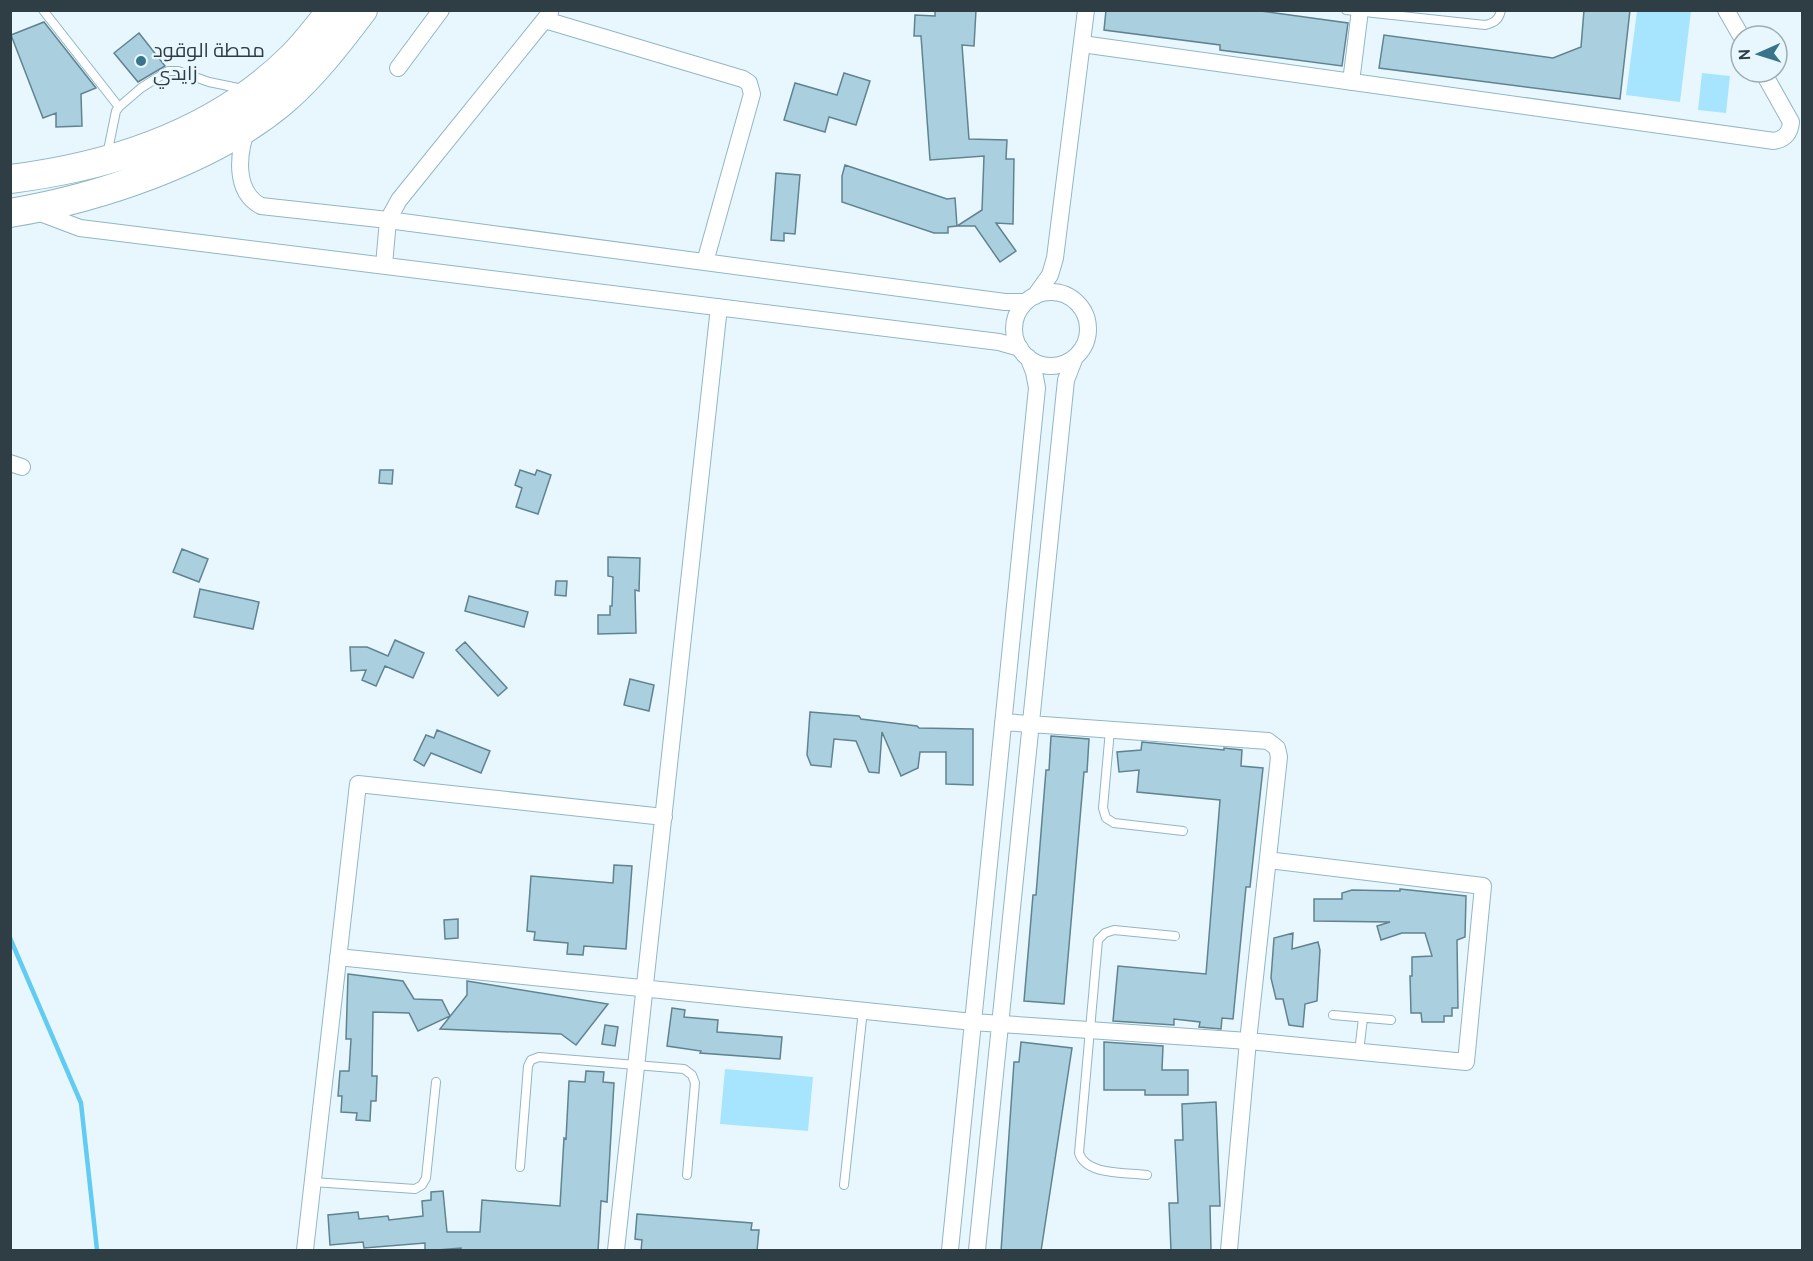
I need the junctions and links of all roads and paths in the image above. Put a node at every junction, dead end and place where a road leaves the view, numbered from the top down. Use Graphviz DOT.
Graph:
graph roads {
  1 [pos="43,10"];
  2 [pos="332,10"];
  3 [pos="363,10"];
  4 [pos="441,10"];
  5 [pos="1086,10"];
  6 [pos="1501,10"];
  7 [pos="1726,10"];
  8 [pos="1355,11"];
  9 [pos="548,15"];
  10 [pos="1734,24"];
  11 [pos="1082,44"];
  12 [pos="398,68"];
  13 [pos="1351,81"];
  14 [pos="1770,84"];
  15 [pos="252,91"];
  16 [pos="119,107"];
  17 [pos="248,126"];
  18 [pos="106,162"];
  19 [pos="18,175"];
  20 [pos="18,215"];
  21 [pos="388,220"];
  22 [pos="1055,258"];
  23 [pos="705,262"];
  24 [pos="384,265"];
  25 [pos="1068,296"];
  26 [pos="1030,299"];
  27 [pos="719,307"];
  28 [pos="1024,352"];
  29 [pos="1075,357"];
  30 [pos="1003,722"];
  31 [pos="1031,724"];
  32 [pos="1110,730"];
  33 [pos="664,817"];
  34 [pos="1183,831"];
  35 [pos="1268,860"];
  36 [pos="1175,936"];
  37 [pos="338,957"];
  38 [pos="645,988"];
  39 [pos="863,1010"];
  40 [pos="1333,1015"];
  41 [pos="1363,1018"];
  42 [pos="1391,1020"];
  43 [pos="973,1022"];
  44 [pos="1000,1024"];
  45 [pos="1089,1030"];
  46 [pos="1248,1041"];
  47 [pos="1359,1052"];
  48 [pos="636,1065"];
  49 [pos="436,1082"];
  50 [pos="520,1167"];
  51 [pos="687,1174"];
  52 [pos="1147,1174"];
  53 [pos="313,1182"];
  54 [pos="844,1185"];
  55 [pos="305,1251"];
  56 [pos="616,1251"];
  57 [pos="950,1251"];
  58 [pos="976,1251"];
  59 [pos="1229,1251"];
  1 -- 16 [label="lane"];
  2 -- 15 [label="highway"];
  3 -- 17 [label="highway"];
  4 -- 12 [label="street"];
  5 -- 11 [label="street"];
  6 -- 8 [label="lane"];
  7 -- 10 [label="street"];
  8 -- 13 [label="street"];
  9 -- 21 [label="street"];
  9 -- 23 [label="street"];
  11 -- 13 [label="street"];
  11 -- 22 [label="street"];
  13 -- 14 [label="street"];
  15 -- 16 [label="lane"];
  15 -- 18 [label="highway"];
  16 -- 18 [label="lane"];
  17 -- 20 [label="highway"];
  17 -- 21 [label="street"];
  18 -- 19 [label="highway"];
  20 -- 24 [label="street"];
  21 -- 23 [label="street"];
  21 -- 24 [label="street"];
  22 -- 25 [label="street"];
  22 -- 26 [label="street"];
  23 -- 26 [label="street"];
  24 -- 27 [label="street"];
  25 -- 26 [label="street"];
  25 -- 29 [label="street"];
  26 -- 28 [label="street"];
  27 -- 28 [label="street"];
  27 -- 33 [label="street"];
  28 -- 29 [label="street"];
  28 -- 30 [label="street"];
  29 -- 31 [label="street"];
  30 -- 31 [label="street"];
  30 -- 43 [label="street"];
  31 -- 32 [label="street"];
  31 -- 44 [label="street"];
  32 -- 34 [label="lane"];
  32 -- 35 [label="street"];
  33 -- 37 [label="street"];
  33 -- 38 [label="street"];
  35 -- 46 [label="street"];
  35 -- 47 [label="street"];
  36 -- 45 [label="lane"];
  37 -- 38 [label="street"];
  37 -- 53 [label="street"];
  38 -- 39 [label="street"];
  38 -- 48 [label="street"];
  39 -- 43 [label="street"];
  39 -- 54 [label="lane"];
  40 -- 41 [label="lane"];
  41 -- 42 [label="lane"];
  41 -- 47 [label="lane"];
  43 -- 44 [label="street"];
  43 -- 57 [label="street"];
  44 -- 45 [label="street"];
  44 -- 58 [label="street"];
  45 -- 46 [label="street"];
  45 -- 52 [label="lane"];
  46 -- 47 [label="street"];
  46 -- 59 [label="street"];
  48 -- 50 [label="lane"];
  48 -- 51 [label="lane"];
  48 -- 56 [label="street"];
  49 -- 53 [label="lane"];
  53 -- 55 [label="street"];
}
